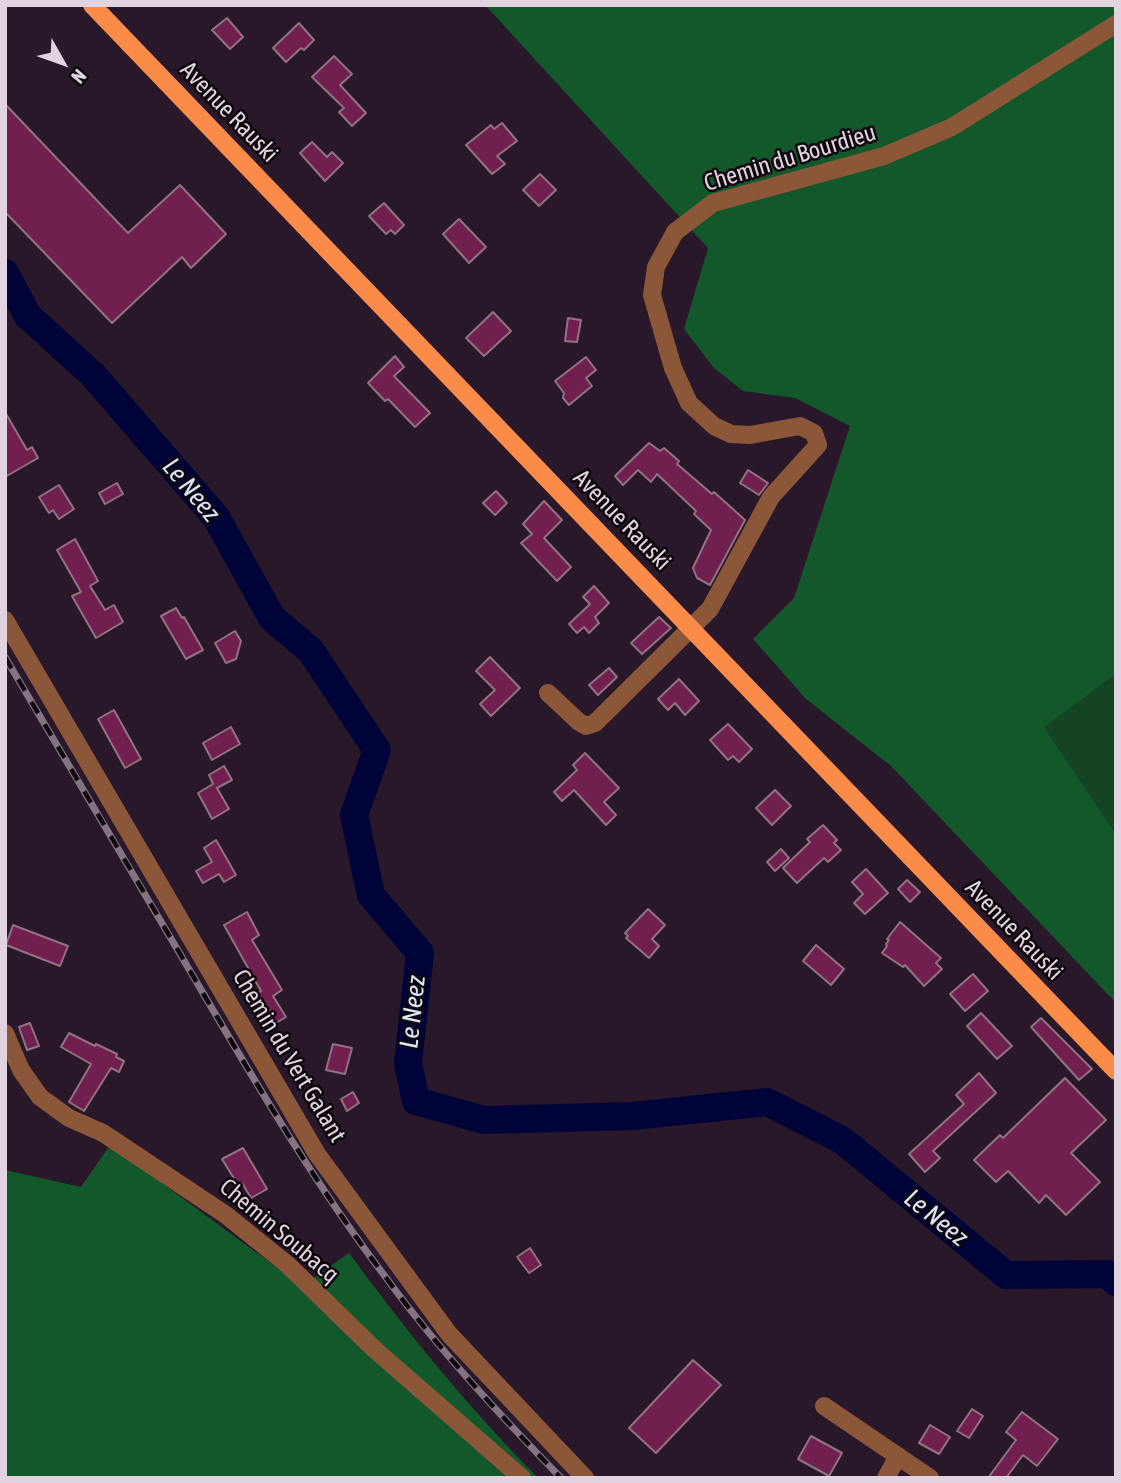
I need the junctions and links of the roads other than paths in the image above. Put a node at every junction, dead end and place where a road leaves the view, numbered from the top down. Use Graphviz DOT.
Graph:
graph roads {
  1 [pos="92,5"];
  2 [pos="1116,24"];
  3 [pos="5,620"];
  4 [pos="690,628"];
  5 [pos="548,693"];
  6 [pos="5,1033"];
  7 [pos="1116,1071"];
  8 [pos="824,1406"];
  9 [pos="898,1456"];
  10 [pos="522,1478"];
  11 [pos="585,1478"];
  12 [pos="886,1478"];
  13 [pos="930,1478"];
  1 -- 4 [label="main road, Avenue Rauski"];
  2 -- 4 [label="street, Chemin du Bourdieu"];
  3 -- 11 [label="street, Chemin du Vert Galant"];
  4 -- 5 [label="street"];
  4 -- 7 [label="main road, Avenue Rauski"];
  6 -- 10 [label="street, Chemin Soubacq"];
  8 -- 9 [label="street"];
  9 -- 12 [label="street"];
  9 -- 13 [label="street"];
}
